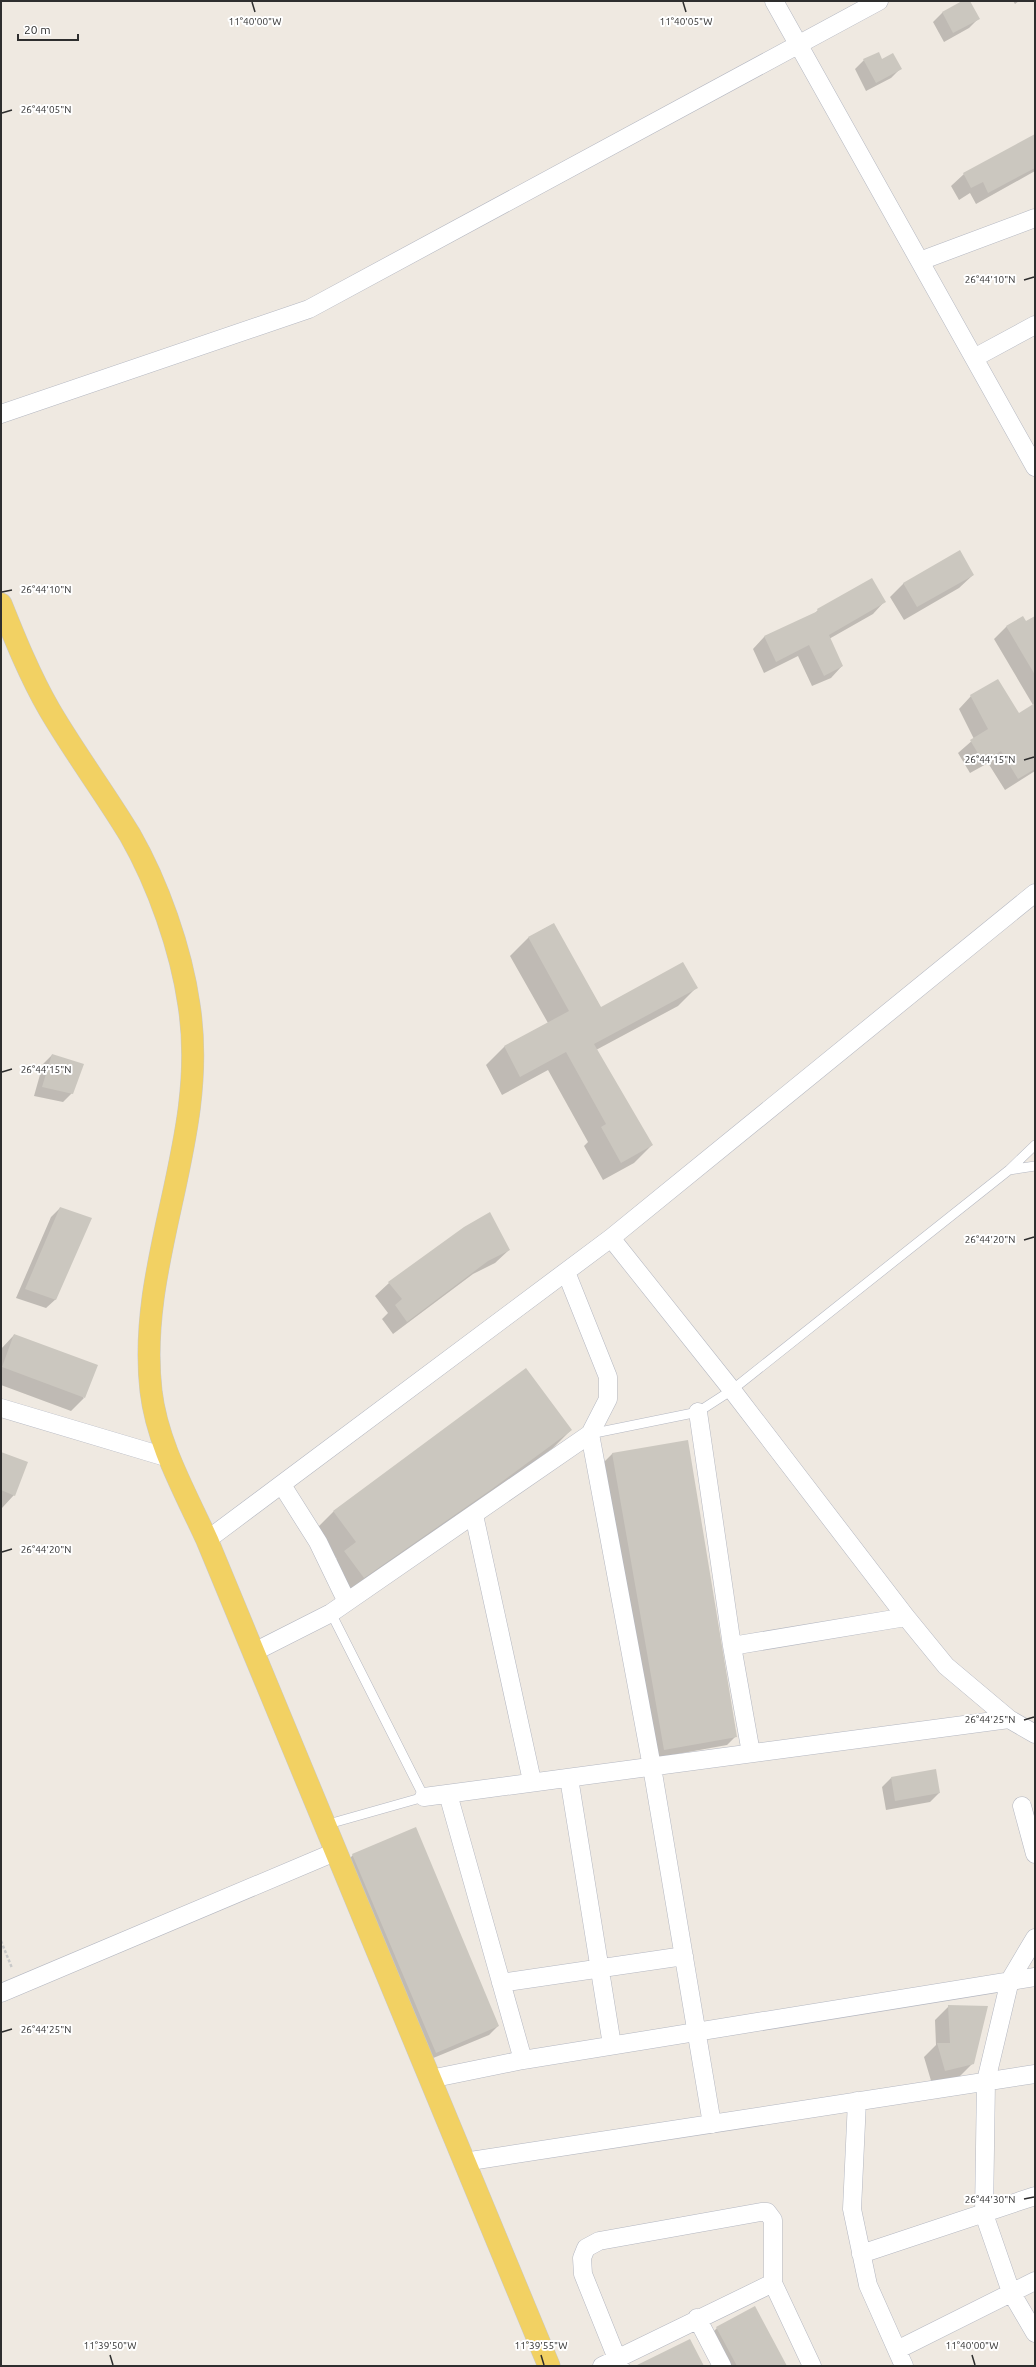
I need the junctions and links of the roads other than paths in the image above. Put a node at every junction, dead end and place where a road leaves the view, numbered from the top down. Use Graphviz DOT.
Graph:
graph roads {
  1 [pos="774,1"];
  2 [pos="879,1"];
  3 [pos="798,44"];
  4 [pos="1035,218"];
  5 [pos="920,261"];
  6 [pos="1035,325"];
  7 [pos="974,358"];
  8 [pos="1,414"];
  9 [pos="1035,467"];
  10 [pos="1,604"];
  11 [pos="1035,893"];
  12 [pos="1035,1145"];
  13 [pos="1035,1166"];
  14 [pos="1009,1170"];
  15 [pos="612,1238"];
  16 [pos="566,1272"];
  17 [pos="732,1390"];
  18 [pos="1,1408"];
  19 [pos="698,1412"];
  20 [pos="590,1434"];
  21 [pos="169,1458"];
  22 [pos="282,1485"];
  23 [pos="474,1515"];
  24 [pos="207,1540"];
  25 [pos="347,1602"];
  26 [pos="331,1613"];
  27 [pos="906,1617"];
  28 [pos="732,1646"];
  29 [pos="254,1652"];
  30 [pos="1009,1719"];
  31 [pos="1035,1734"];
  32 [pos="751,1753"];
  33 [pos="652,1767"];
  34 [pos="569,1778"];
  35 [pos="532,1781"];
  36 [pos="448,1794"];
  37 [pos="424,1797"];
  38 [pos="1022,1806"];
  39 [pos="325,1825"];
  40 [pos="335,1852"];
  41 [pos="1035,1854"];
  42 [pos="1035,1938"];
  43 [pos="684,1956"];
  44 [pos="599,1969"];
  45 [pos="1035,1977"];
  46 [pos="1010,1980"];
  47 [pos="501,1983"];
  48 [pos="1,1992"];
  49 [pos="696,2032"];
  50 [pos="612,2045"];
  51 [pos="523,2060"];
  52 [pos="1035,2074"];
  53 [pos="430,2079"];
  54 [pos="986,2081"];
  55 [pos="857,2101"];
  56 [pos="712,2124"];
  57 [pos="464,2162"];
  58 [pos="1035,2196"];
  59 [pos="984,2214"];
  60 [pos="861,2254"];
  61 [pos="1035,2281"];
  62 [pos="773,2283"];
  63 [pos="1011,2292"];
  64 [pos="697,2318"];
  65 [pos="1035,2333"];
  66 [pos="900,2358"];
  67 [pos="613,2364"];
  68 [pos="549,2366"];
  69 [pos="722,2366"];
  70 [pos="812,2366"];
  1 -- 3 [label="street"];
  2 -- 3 [label="street"];
  3 -- 5 [label="street"];
  3 -- 8 [label="street"];
  4 -- 5 [label="street"];
  5 -- 7 [label="street"];
  6 -- 7 [label="street"];
  7 -- 9 [label="street"];
  10 -- 21 [label="main road"];
  11 -- 15 [label="street"];
  12 -- 14 [label="lane"];
  13 -- 14 [label="lane"];
  14 -- 17 [label="lane"];
  15 -- 16 [label="street"];
  15 -- 17 [label="street"];
  16 -- 20 [label="street"];
  16 -- 22 [label="street"];
  17 -- 19 [label="lane"];
  17 -- 27 [label="street"];
  18 -- 21 [label="street"];
  19 -- 20 [label="lane"];
  19 -- 28 [label="street"];
  20 -- 23 [label="street"];
  20 -- 33 [label="street"];
  21 -- 24 [label="main road"];
  22 -- 24 [label="street"];
  22 -- 25 [label="street"];
  23 -- 25 [label="street"];
  23 -- 35 [label="street"];
  24 -- 29 [label="main road"];
  25 -- 26 [label="street"];
  26 -- 29 [label="street"];
  26 -- 37 [label="lane"];
  27 -- 28 [label="street"];
  27 -- 30 [label="street"];
  28 -- 32 [label="street"];
  29 -- 39 [label="main road"];
  30 -- 31 [label="street"];
  30 -- 32 [label="street"];
  32 -- 33 [label="street"];
  33 -- 34 [label="street"];
  33 -- 43 [label="street"];
  34 -- 35 [label="street"];
  34 -- 44 [label="street"];
  35 -- 36 [label="street"];
  36 -- 37 [label="street"];
  36 -- 47 [label="street"];
  37 -- 39 [label="lane"];
  38 -- 41 [label="street"];
  39 -- 40 [label="main road"];
  40 -- 48 [label="street"];
  40 -- 53 [label="main road"];
  42 -- 46 [label="street"];
  43 -- 44 [label="street"];
  43 -- 49 [label="street"];
  44 -- 47 [label="street"];
  44 -- 50 [label="street"];
  45 -- 46 [label="street"];
  46 -- 49 [label="street"];
  46 -- 54 [label="street"];
  47 -- 51 [label="street"];
  49 -- 50 [label="street"];
  49 -- 56 [label="street"];
  50 -- 51 [label="street"];
  51 -- 53 [label="street"];
  52 -- 54 [label="street"];
  53 -- 57 [label="main road"];
  54 -- 55 [label="street"];
  54 -- 59 [label="street"];
  55 -- 56 [label="street"];
  55 -- 60 [label="street"];
  56 -- 57 [label="street"];
  57 -- 68 [label="main road"];
  58 -- 59 [label="street"];
  59 -- 60 [label="street"];
  59 -- 63 [label="street"];
  60 -- 66 [label="street"];
  61 -- 63 [label="street"];
  62 -- 64 [label="street"];
  62 -- 67 [label="street"];
  62 -- 70 [label="street"];
  63 -- 65 [label="street"];
  63 -- 66 [label="street"];
  64 -- 67 [label="street"];
  64 -- 69 [label="street"];
}
